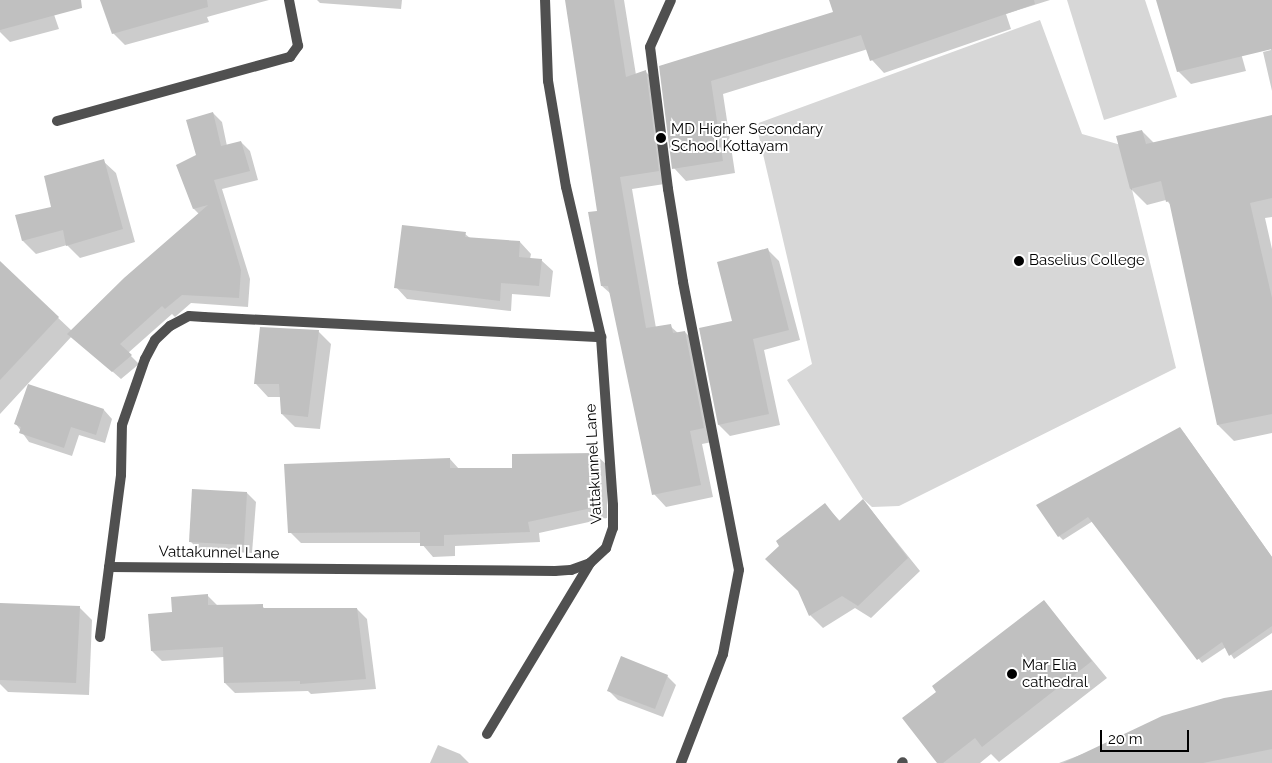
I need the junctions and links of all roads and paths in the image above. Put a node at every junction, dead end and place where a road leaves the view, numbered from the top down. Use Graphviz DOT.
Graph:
graph roads {
  1 [pos="289,0"];
  2 [pos="545,0"];
  3 [pos="671,0"];
  4 [pos="57,121"];
  5 [pos="601,337"];
  6 [pos="590,563"];
  7 [pos="109,567"];
  8 [pos="100,637"];
  9 [pos="487,734"];
  10 [pos="681,763"];
  1 -- 4 [label="street"];
  2 -- 5 [label="street, Vattakunnel Lane"];
  3 -- 10 [label="street"];
  5 -- 6 [label="street, Vattakunnel Lane"];
  5 -- 7 [label="street"];
  6 -- 7 [label="street, Vattakunnel Lane"];
  6 -- 9 [label="street"];
  7 -- 8 [label="street"];
}
